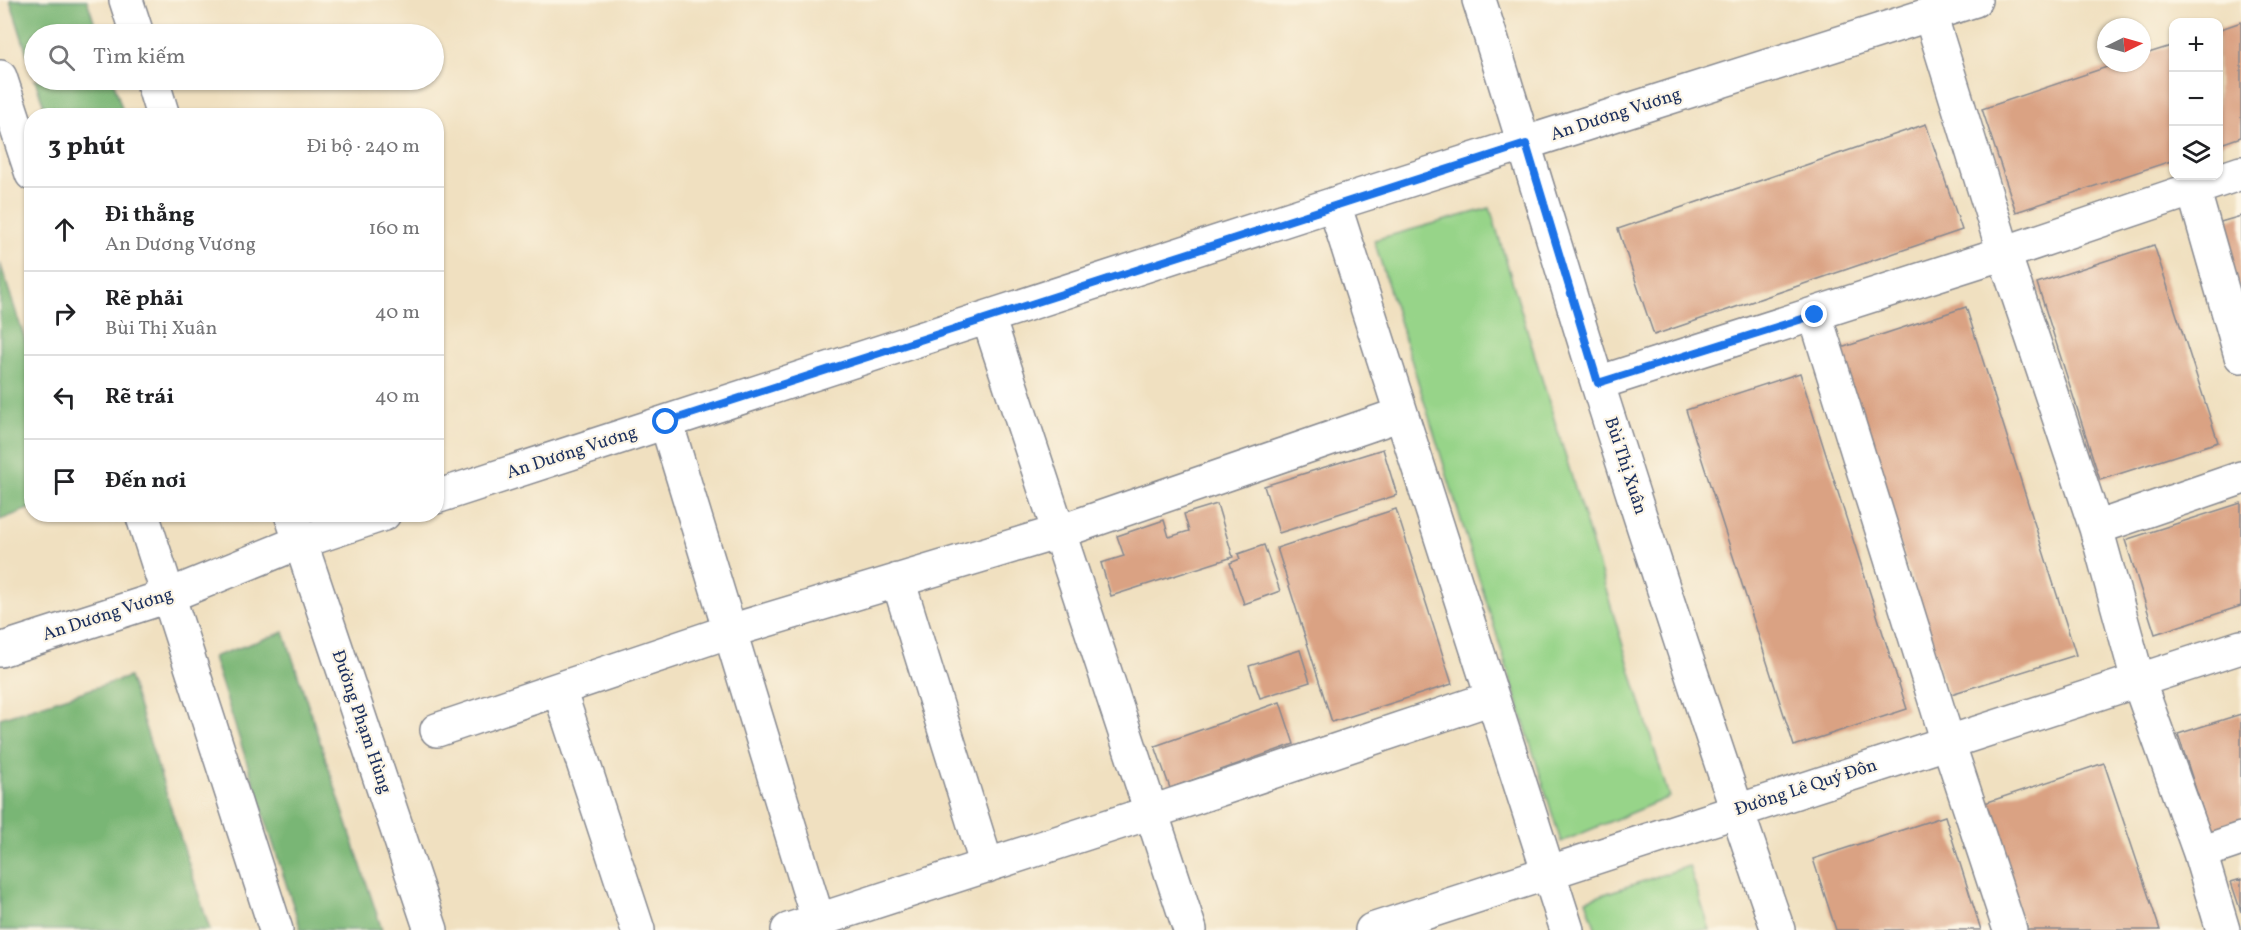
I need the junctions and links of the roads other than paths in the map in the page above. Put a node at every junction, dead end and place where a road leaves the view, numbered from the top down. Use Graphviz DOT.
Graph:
graph roads {
  1 [pos="126,0"];
  2 [pos="1479,0"];
  3 [pos="1975,0"];
  4 [pos="1930,14"];
  5 [pos="134,24"];
  6 [pos="0,77"];
  7 [pos="155,90"];
  8 [pos="161,108"];
  9 [pos="1526,144"];
  10 [pos="24,150"];
  11 [pos="2241,173"];
  12 [pos="2193,188"];
  13 [pos="1334,204"];
  14 [pos="2004,253"];
  15 [pos="1815,315"];
  16 [pos="988,317"];
  17 [pos="2241,356"];
  18 [pos="1598,383"];
  19 [pos="1401,414"];
  20 [pos="666,422"];
  21 [pos="2241,478"];
  22 [pos="444,494"];
  23 [pos="145,522"];
  24 [pos="334,522"];
  25 [pos="296,528"];
  26 [pos="2096,528"];
  27 [pos="1059,532"];
  28 [pos="898,580"];
  29 [pos="168,596"];
  30 [pos="730,631"];
  31 [pos="2241,647"];
  32 [pos="0,650"];
  33 [pos="2138,680"];
  34 [pos="559,689"];
  35 [pos="1492,698"];
  36 [pos="437,730"];
  37 [pos="1948,742"];
  38 [pos="1737,811"];
  39 [pos="1152,812"];
  40 [pos="2241,838"];
  41 [pos="2200,853"];
  42 [pos="987,866"];
  43 [pos="1547,873"];
  44 [pos="809,927"];
  45 [pos="276,930"];
  46 [pos="431,930"];
  47 [pos="638,930"];
  48 [pos="1190,930"];
  49 [pos="1372,930"];
  50 [pos="1567,930"];
  51 [pos="1778,930"];
  52 [pos="2010,930"];
  53 [pos="2223,930"];
  1 -- 5 [label="street"];
  2 -- 9 [label="street, Bùi Thị Xuân"];
  3 -- 4 [label="street, An Dương Vương"];
  4 -- 9 [label="street, An Dương Vương"];
  4 -- 14 [label="street"];
  6 -- 10 [label="street"];
  7 -- 8 [label="street"];
  9 -- 13 [label="street, An Dương Vương"];
  9 -- 18 [label="street, Bùi Thị Xuân"];
  11 -- 12 [label="street"];
  12 -- 14 [label="street"];
  12 -- 17 [label="street"];
  13 -- 16 [label="street, An Dương Vương"];
  13 -- 19 [label="street"];
  14 -- 15 [label="street"];
  14 -- 26 [label="street"];
  15 -- 18 [label="street"];
  15 -- 37 [label="street"];
  16 -- 20 [label="street, An Dương Vương"];
  16 -- 27 [label="street"];
  18 -- 38 [label="street, Bùi Thị Xuân"];
  19 -- 27 [label="street"];
  19 -- 35 [label="street"];
  20 -- 22 [label="street, An Dương Vương"];
  20 -- 30 [label="street"];
  21 -- 26 [label="street"];
  23 -- 29 [label="street"];
  24 -- 25 [label="street, An Dương Vương"];
  25 -- 29 [label="street, An Dương Vương"];
  25 -- 46 [label="street, Đường Phạm Hùng"];
  26 -- 33 [label="street"];
  27 -- 28 [label="street"];
  27 -- 39 [label="street"];
  28 -- 30 [label="street"];
  28 -- 42 [label="street"];
  29 -- 32 [label="street, An Dương Vương"];
  29 -- 45 [label="street"];
  30 -- 34 [label="street"];
  30 -- 44 [label="street"];
  31 -- 33 [label="street, Đường Lê Quý Đôn"];
  33 -- 37 [label="street, Đường Lê Quý Đôn"];
  33 -- 41 [label="street"];
  34 -- 36 [label="street"];
  34 -- 47 [label="street"];
  35 -- 39 [label="street"];
  35 -- 43 [label="street"];
  37 -- 38 [label="street, Đường Lê Quý Đôn"];
  37 -- 52 [label="street"];
  38 -- 43 [label="street, Đường Lê Quý Đôn"];
  38 -- 51 [label="street, Bùi Thị Xuân"];
  39 -- 42 [label="street"];
  39 -- 48 [label="street"];
  40 -- 41 [label="street"];
  41 -- 53 [label="street"];
  42 -- 44 [label="street"];
  43 -- 49 [label="street, Đường Lê Quý Đôn"];
  43 -- 50 [label="street"];
}
